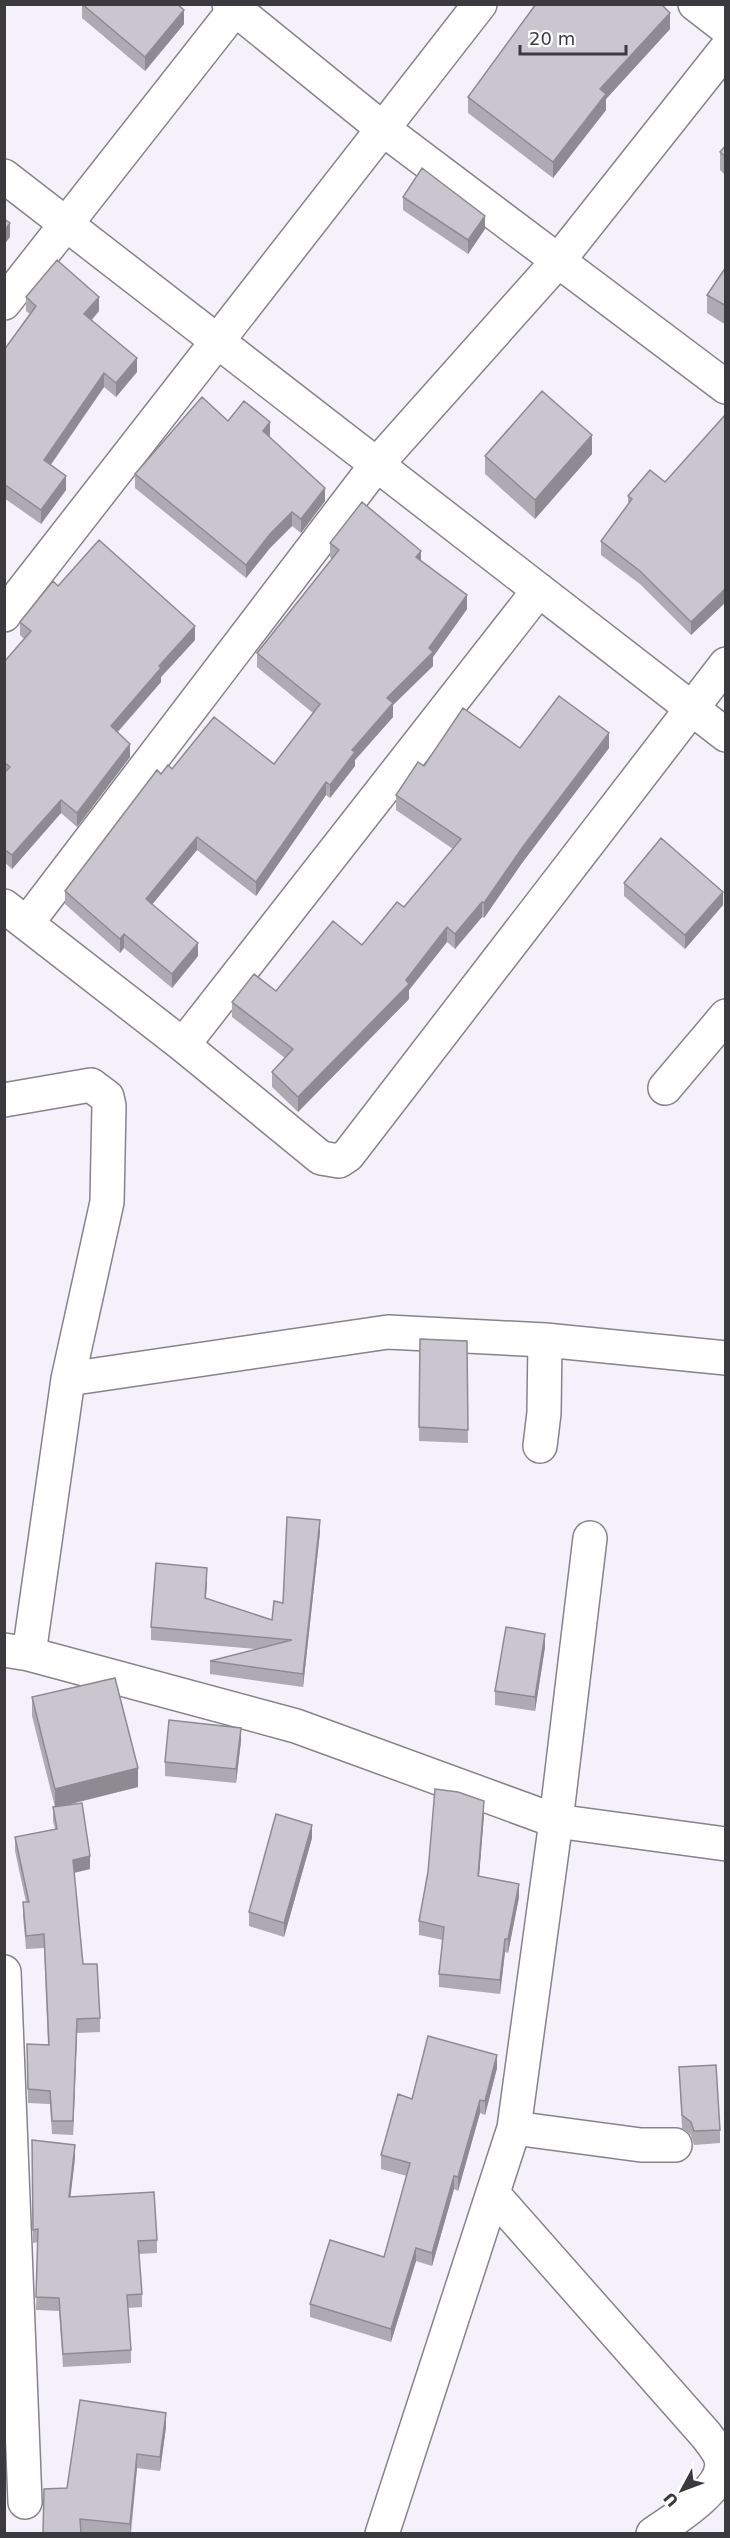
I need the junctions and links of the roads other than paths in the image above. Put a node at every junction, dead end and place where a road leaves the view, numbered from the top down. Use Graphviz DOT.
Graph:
graph roads {
  1 [pos="480,4"];
  2 [pos="695,4"];
  3 [pos="235,6"];
  4 [pos="726,28"];
  5 [pos="726,50"];
  6 [pos="383,129"];
  7 [pos="4,176"];
  8 [pos="66,224"];
  9 [pos="558,261"];
  10 [pos="4,303"];
  11 [pos="219,342"];
  12 [pos="726,387"];
  13 [pos="377,464"];
  14 [pos="539,590"];
  15 [pos="4,615"];
  16 [pos="726,664"];
  17 [pos="690,708"];
  18 [pos="726,735"];
  19 [pos="16,914"];
  20 [pos="726,1016"];
  21 [pos="183,1046"];
  22 [pos="665,1088"];
  23 [pos="4,1101"];
  24 [pos="545,1340"];
  25 [pos="726,1358"];
  26 [pos="68,1380"];
  27 [pos="540,1446"];
  28 [pos="590,1538"];
  29 [pos="17,1652"];
  30 [pos="556,1821"];
  31 [pos="726,1844"];
  32 [pos="4,1972"];
  33 [pos="5,2023"];
  34 [pos="513,2128"];
  35 [pos="675,2145"];
  36 [pos="493,2194"];
  37 [pos="25,2502"];
  38 [pos="382,2534"];
  39 [pos="653,2534"];
  1 -- 6 [label="street"];
  2 -- 4 [label="street"];
  3 -- 6 [label="street"];
  3 -- 8 [label="street"];
  5 -- 9 [label="street"];
  6 -- 9 [label="street"];
  6 -- 11 [label="street"];
  7 -- 8 [label="street"];
  8 -- 10 [label="street"];
  8 -- 11 [label="street"];
  9 -- 12 [label="street"];
  9 -- 13 [label="street"];
  11 -- 13 [label="street"];
  11 -- 15 [label="street"];
  13 -- 14 [label="street"];
  13 -- 19 [label="street"];
  14 -- 17 [label="street"];
  14 -- 21 [label="street"];
  16 -- 17 [label="street"];
  17 -- 18 [label="street"];
  17 -- 21 [label="street"];
  19 -- 21 [label="street"];
  20 -- 22 [label="street"];
  23 -- 26 [label="street"];
  24 -- 25 [label="street"];
  24 -- 26 [label="street"];
  24 -- 27 [label="street"];
  26 -- 29 [label="street"];
  28 -- 30 [label="street"];
  29 -- 30 [label="street"];
  30 -- 31 [label="street"];
  30 -- 34 [label="street"];
  32 -- 33 [label="street"];
  33 -- 37 [label="street"];
  34 -- 35 [label="street"];
  34 -- 36 [label="street"];
  36 -- 38 [label="street"];
  36 -- 39 [label="street"];
}
